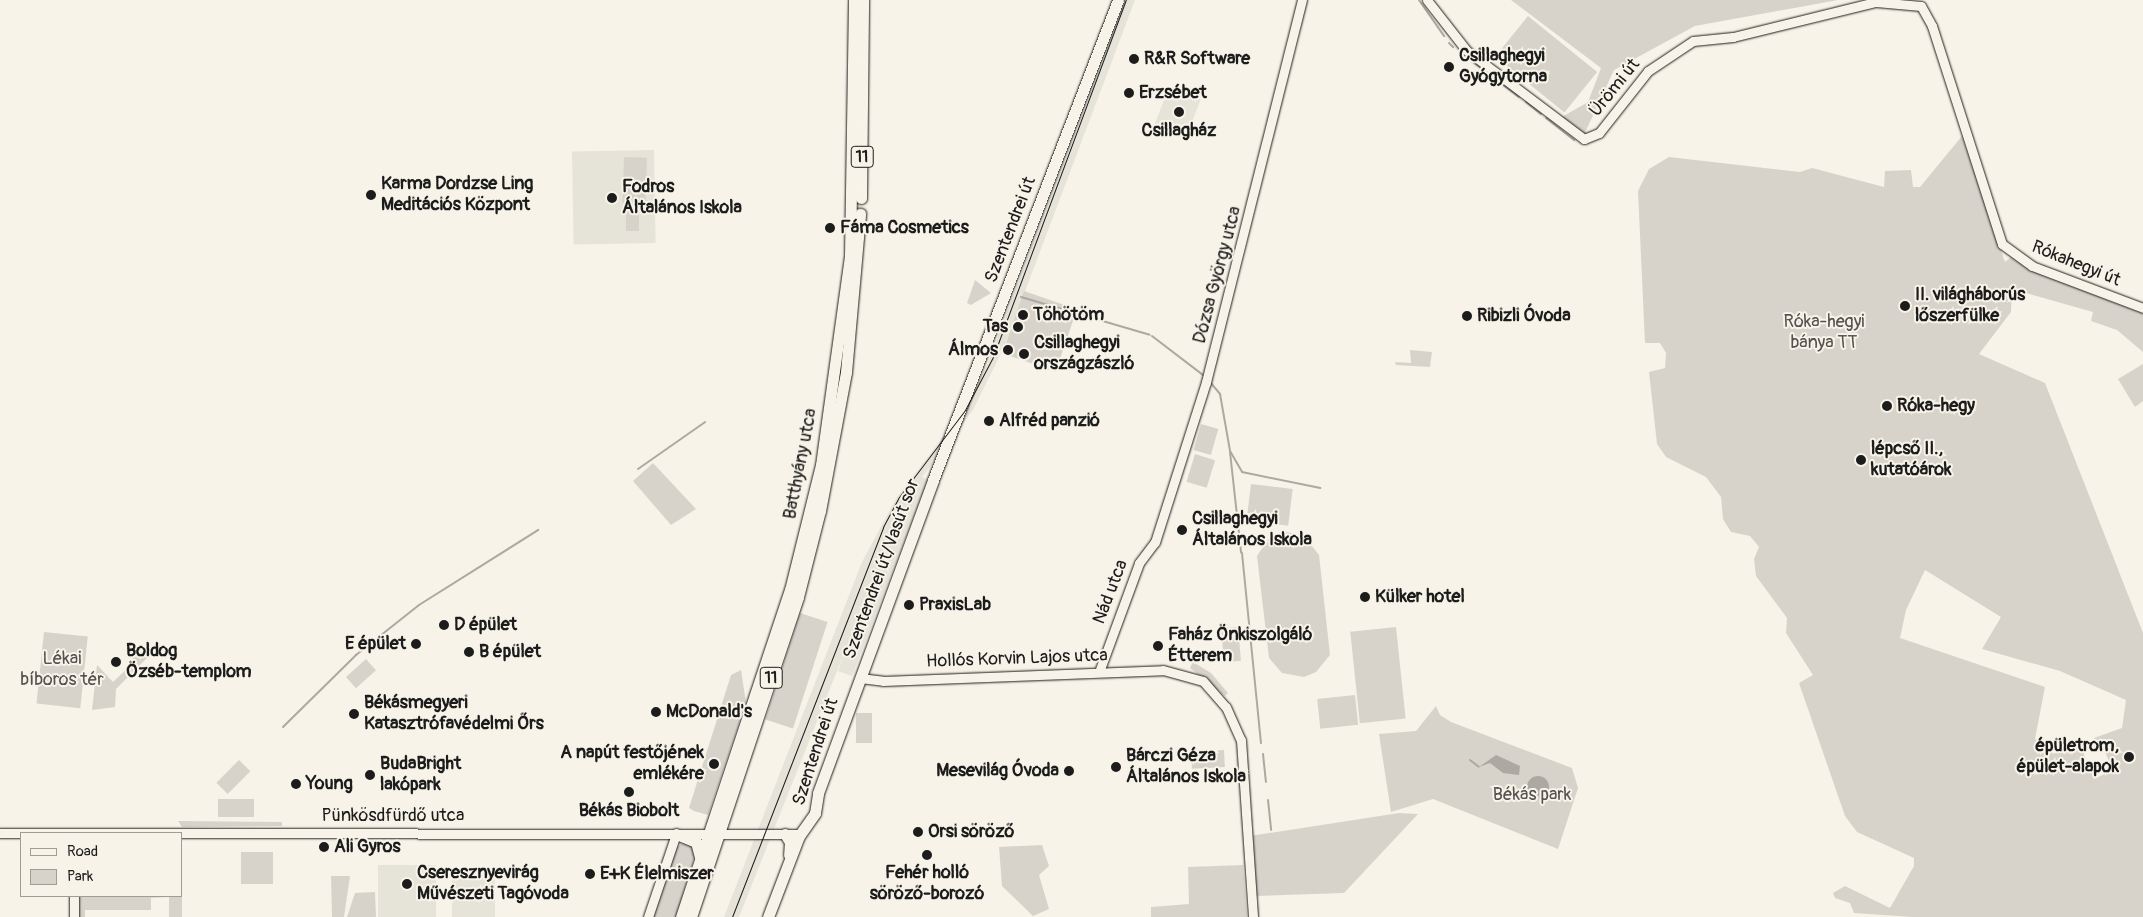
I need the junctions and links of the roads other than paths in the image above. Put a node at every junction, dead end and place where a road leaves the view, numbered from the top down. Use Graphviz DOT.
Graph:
graph roads {
  1 [pos="854,0"];
  2 [pos="863,0"];
  3 [pos="1118,0"];
  4 [pos="1302,0"];
  5 [pos="1427,0"];
  6 [pos="1965,129"];
  7 [pos="2143,308"];
  8 [pos="936,472"];
  9 [pos="1147,554"];
  10 [pos="1100,672"];
  11 [pos="860,678"];
  12 [pos="714,831"];
  13 [pos="0,833"];
  14 [pos="20,833"];
  15 [pos="182,833"];
  16 [pos="676,834"];
  17 [pos="784,834"];
  18 [pos="800,834"];
  19 [pos="700,857"];
  20 [pos="784,873"];
  21 [pos="74,897"];
  22 [pos="74,917"];
  23 [pos="648,917"];
  24 [pos="681,917"];
  25 [pos="691,917"];
  26 [pos="768,917"];
  27 [pos="1253,917"];
  1 -- 12 [label="main road, Batthyány utca / 11"];
  2 -- 12 [label="main road, Batthyány utca / 11"];
  3 -- 8 [label="main road, Szentendrei út"];
  4 -- 9 [label="street, Dózsa György utca"];
  5 -- 6 [label="street, Ürömi út"];
  6 -- 7 [label="street, Rókahegyi út"];
  8 -- 11 [label="main road, Szentendrei út/Vasút sor"];
  9 -- 10 [label="street, Nád utca"];
  10 -- 11 [label="street, Hollós Korvin Lajos utca"];
  10 -- 27 [label="street, Hollós Korvin Lajos utca"];
  11 -- 18 [label="main road, Szentendrei út"];
  12 -- 16 [label="street, Pünkösdfürdő utca"];
  12 -- 17 [label="street, Pünkösdfürdő utca"];
  12 -- 19 [label="main road, Batthyány utca / 11"];
  12 -- 25 [label="main road, Batthyány utca / 11"];
  13 -- 14 [label="street, Pünkösdfürdő utca"];
  15 -- 16 [label="street, Pünkösdfürdő utca"];
  16 -- 19 [label="main road"];
  16 -- 23 [label="street"];
  17 -- 18 [label="street, Pünkösdfürdő utca"];
  17 -- 20 [label="main road"];
  18 -- 20 [label="main road, Szentendrei út"];
  19 -- 24 [label="main road, Batthyány utca / 11"];
  20 -- 26 [label="main road"];
  21 -- 22 [label="street"];
}
